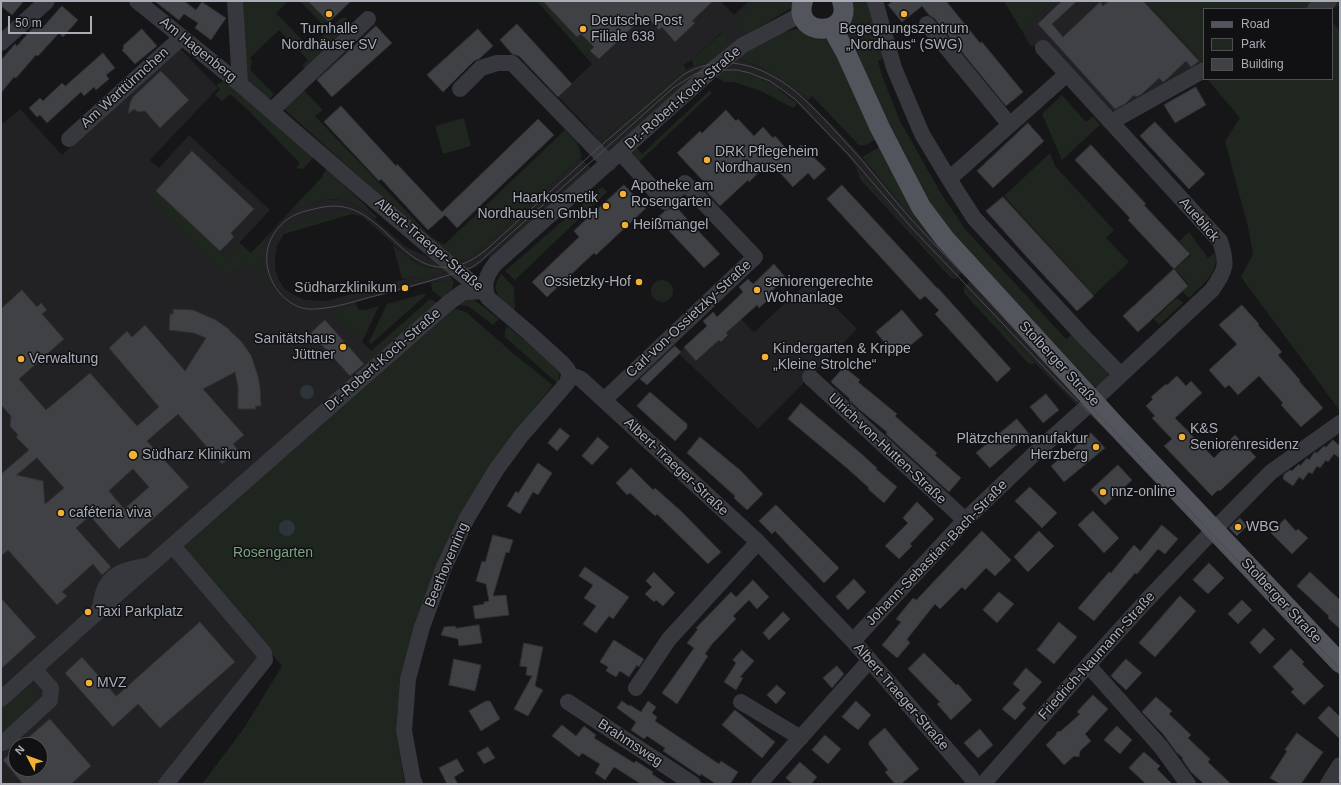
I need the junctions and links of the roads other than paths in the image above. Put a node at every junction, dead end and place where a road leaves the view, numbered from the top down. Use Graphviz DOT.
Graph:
graph roads {
  1 [pos="47,1"];
  2 [pos="137,1"];
  3 [pos="235,1"];
  4 [pos="842,1"];
  5 [pos="875,1"];
  6 [pos="1329,1"];
  7 [pos="802,8"];
  8 [pos="1316,8"];
  9 [pos="368,18"];
  10 [pos="926,24"];
  11 [pos="832,28"];
  12 [pos="182,37"];
  13 [pos="1,44"];
  14 [pos="1042,48"];
  15 [pos="1203,71"];
  16 [pos="1067,74"];
  17 [pos="240,84"];
  18 [pos="460,89"];
  19 [pos="271,111"];
  20 [pos="1111,122"];
  21 [pos="1010,125"];
  22 [pos="69,139"];
  23 [pos="614,157"];
  24 [pos="949,179"];
  25 [pos="486,291"];
  26 [pos="1121,375"];
  27 [pos="569,376"];
  28 [pos="810,377"];
  29 [pos="604,400"];
  30 [pos="1093,401"];
  31 [pos="1340,423"];
  32 [pos="964,520"];
  33 [pos="1215,530"];
  34 [pos="758,542"];
  35 [pos="173,546"];
  36 [pos="853,641"];
  37 [pos="870,660"];
  38 [pos="1340,663"];
  39 [pos="1088,665"];
  40 [pos="34,669"];
  41 [pos="636,688"];
  42 [pos="1,699"];
  43 [pos="568,702"];
  44 [pos="741,702"];
  45 [pos="800,738"];
  46 [pos="1,743"];
  47 [pos="1340,765"];
  48 [pos="166,784"];
  49 [pos="415,784"];
  50 [pos="693,784"];
  51 [pos="759,784"];
  52 [pos="974,784"];
  53 [pos="983,784"];
  54 [pos="1188,784"];
  55 [pos="1328,784"];
  1 -- 13 [label="street"];
  2 -- 12 [label="street, Am Hagenberg"];
  3 -- 17 [label="street"];
  4 -- 11 [label="main road"];
  5 -- 24 [label="street"];
  6 -- 8 [label="street"];
  7 -- 11 [label="main road"];
  7 -- 23 [label="street, Dr.-Robert-Koch-Straße"];
  9 -- 19 [label="street"];
  10 -- 21 [label="street"];
  11 -- 30 [label="main road, Stolberger Straße"];
  12 -- 17 [label="street, Am Hagenberg"];
  12 -- 22 [label="street, Am Warttürmchen"];
  14 -- 16 [label="street, Aueblick"];
  15 -- 20 [label="street"];
  16 -- 20 [label="street, Aueblick"];
  16 -- 21 [label="street"];
  17 -- 19 [label="street, Albert-Traeger-Straße"];
  18 -- 23 [label="street"];
  19 -- 25 [label="street, Albert-Traeger-Straße"];
  20 -- 26 [label="street, Aueblick"];
  21 -- 24 [label="street"];
  23 -- 25 [label="street, Dr.-Robert-Koch-Straße"];
  23 -- 29 [label="street, Carl-von-Ossietzky-Straße"];
  24 -- 26 [label="street"];
  25 -- 27 [label="street, Albert-Traeger-Straße"];
  25 -- 35 [label="street, Dr.-Robert-Koch-Straße"];
  26 -- 30 [label="street, Aueblick"];
  27 -- 29 [label="street, Albert-Traeger-Straße"];
  27 -- 49 [label="street, Beethovenring"];
  28 -- 32 [label="street, Ulrich-von-Hutten-Straße"];
  29 -- 34 [label="street, Albert-Traeger-Straße"];
  30 -- 32 [label="street, Johann-Sebastian-Bach-Straße"];
  30 -- 33 [label="main road, Stolberger Straße"];
  31 -- 33 [label="street, Friedrich-Naumann-Straße"];
  32 -- 36 [label="street, Johann-Sebastian-Bach-Straße"];
  33 -- 38 [label="main road, Stolberger Straße"];
  33 -- 39 [label="street, Friedrich-Naumann-Straße"];
  34 -- 36 [label="street, Albert-Traeger-Straße"];
  34 -- 41 [label="street"];
  35 -- 40 [label="street, Dr.-Robert-Koch-Straße"];
  35 -- 48 [label="street"];
  36 -- 37 [label="street, Albert-Traeger-Straße"];
  37 -- 45 [label="street"];
  37 -- 52 [label="street, Albert-Traeger-Straße"];
  39 -- 53 [label="street, Friedrich-Naumann-Straße"];
  39 -- 54 [label="street"];
  40 -- 42 [label="street, Dr.-Robert-Koch-Straße"];
  40 -- 46 [label="street"];
  43 -- 50 [label="street, Brahmsweg"];
  44 -- 45 [label="street"];
  45 -- 51 [label="street"];
  47 -- 55 [label="street"];
}
